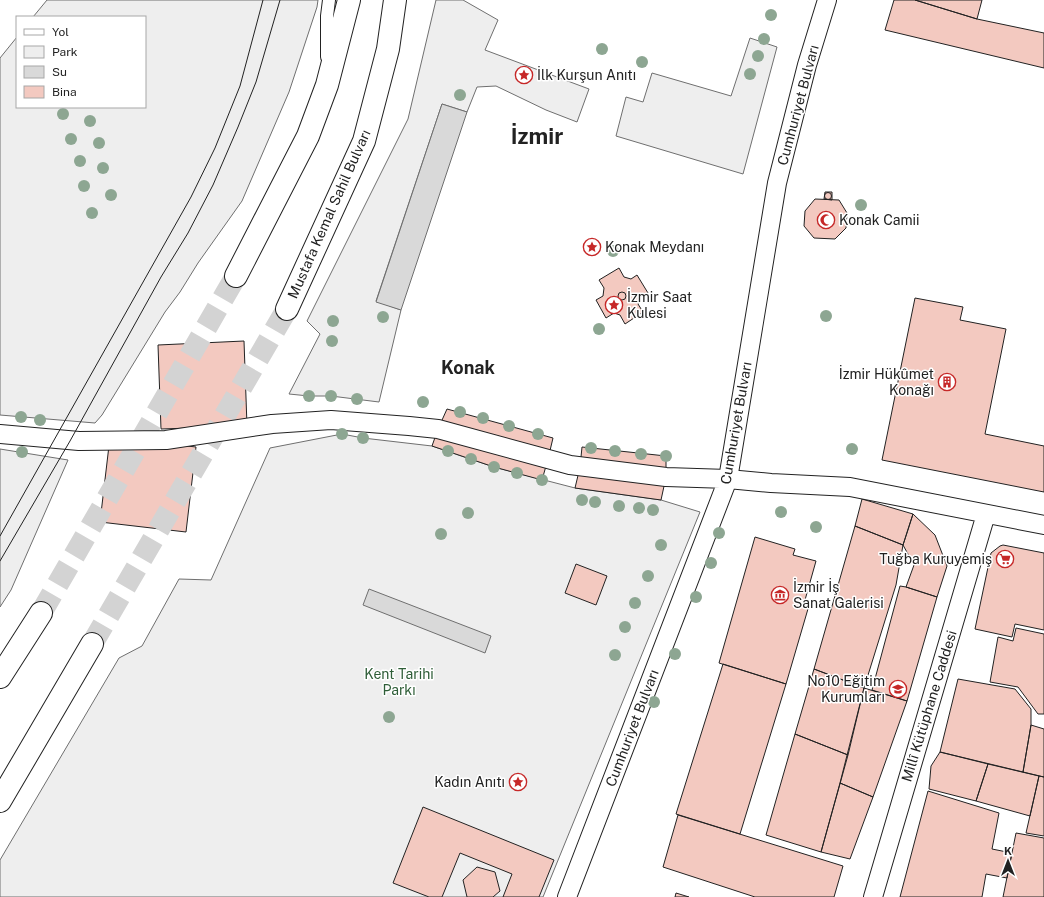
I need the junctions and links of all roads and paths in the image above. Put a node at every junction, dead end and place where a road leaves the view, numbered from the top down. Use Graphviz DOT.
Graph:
graph roads {
  1 [pos="329,0"];
  2 [pos="348,0"];
  3 [pos="395,0"];
  4 [pos="827,0"];
  5 [pos="327,85"];
  6 [pos="236,276"];
  7 [pos="287,309"];
  8 [pos="0,434"];
  9 [pos="728,479"];
  10 [pos="986,514"];
  11 [pos="1044,525"];
  12 [pos="41,613"];
  13 [pos="92,644"];
  14 [pos="0,676"];
  15 [pos="0,801"];
  16 [pos="567,897"];
  17 [pos="873,897"];
  1 -- 5 [label="lane"];
  2 -- 5 [label="main road"];
  3 -- 7 [label="main road, Mustafa Kemal Sahil Bulvarı"];
  4 -- 9 [label="street, Cumhuriyet Bulvarı"];
  5 -- 6 [label="main road"];
  8 -- 9 [label="street"];
  9 -- 10 [label="street"];
  9 -- 16 [label="street, Cumhuriyet Bulvarı"];
  10 -- 11 [label="street"];
  10 -- 17 [label="street, Millî Kütüphane Caddesi"];
  12 -- 14 [label="main road"];
  13 -- 15 [label="main road"];
}
